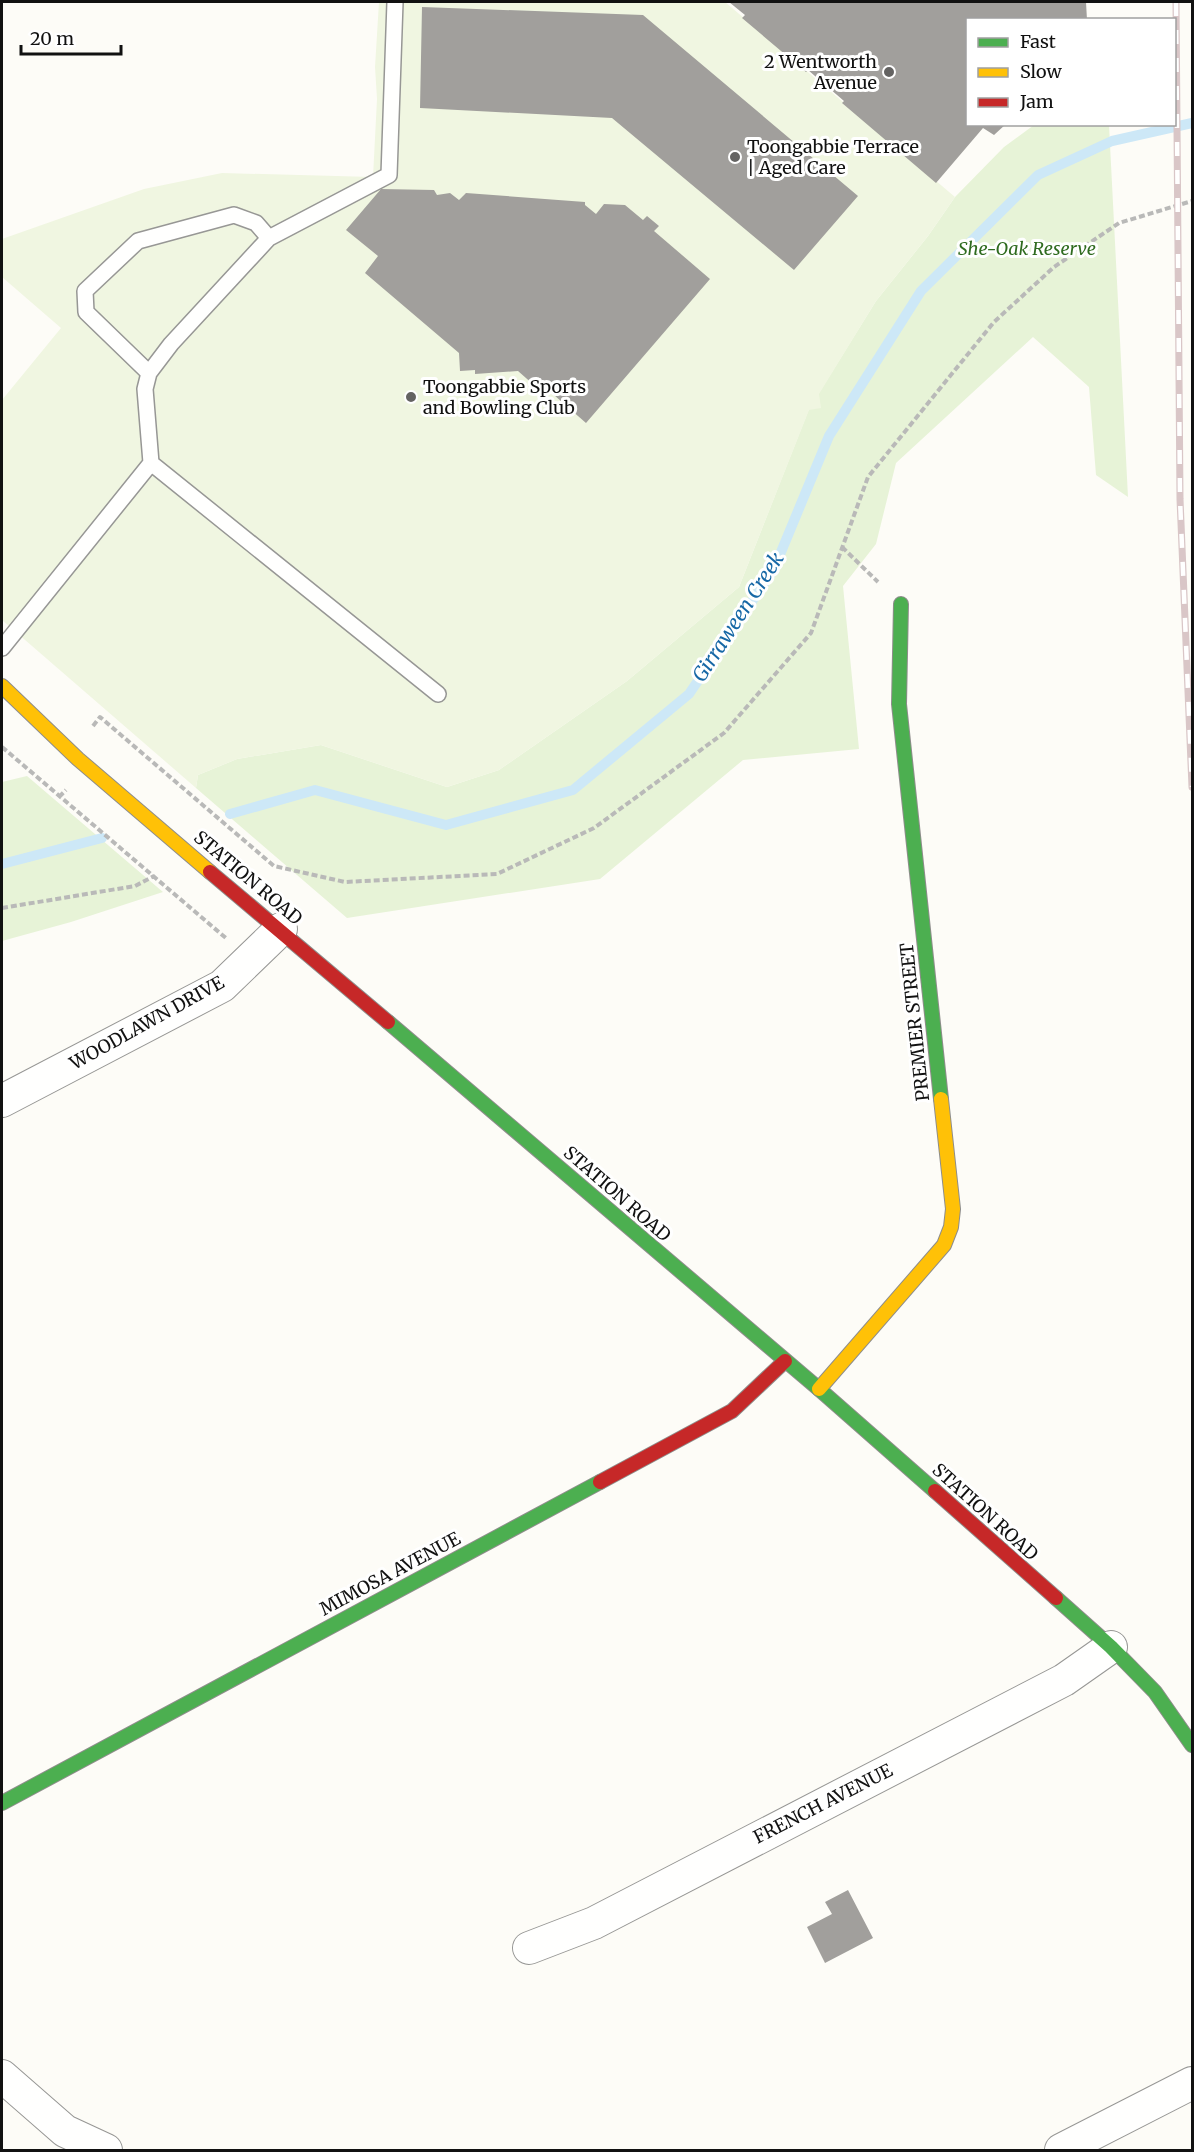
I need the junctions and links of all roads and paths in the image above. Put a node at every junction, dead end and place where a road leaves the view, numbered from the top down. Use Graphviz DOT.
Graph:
graph roads {
  1 [pos="395,2"];
  2 [pos="1192,201"];
  3 [pos="269,238"];
  4 [pos="149,373"];
  5 [pos="151,463"];
  6 [pos="842,547"];
  7 [pos="901,604"];
  8 [pos="2,648"];
  9 [pos="2,686"];
  10 [pos="438,694"];
  11 [pos="100,717"];
  12 [pos="2,747"];
  13 [pos="154,876"];
  14 [pos="2,908"];
  15 [pos="280,929"];
  16 [pos="250,959"];
  17 [pos="2,1101"];
  18 [pos="785,1361"];
  19 [pos="819,1389"];
  20 [pos="1111,1647"];
  21 [pos="1192,1745"];
  22 [pos="2,1803"];
  23 [pos="529,1948"];
  24 [pos="2,2076"];
  25 [pos="1192,2084"];
  26 [pos="106,2151"];
  27 [pos="1061,2151"];
  1 -- 3 [label="lane"];
  2 -- 6 [label="path"];
  3 -- 4 [label="lane"];
  3 -- 4 [label="lane"];
  4 -- 5 [label="lane"];
  5 -- 8 [label="lane"];
  5 -- 10 [label="lane"];
  6 -- 7 [label="path"];
  6 -- 11 [label="path"];
  7 -- 19 [label="street, PREMIER STREET"];
  9 -- 15 [label="street, STATION ROAD"];
  12 -- 13 [label="path"];
  13 -- 14 [label="path"];
  13 -- 16 [label="path"];
  15 -- 16 [label="street, WOODLAWN DRIVE"];
  15 -- 18 [label="street, STATION ROAD"];
  16 -- 17 [label="street, WOODLAWN DRIVE"];
  18 -- 19 [label="street, STATION ROAD"];
  18 -- 22 [label="street, MIMOSA AVENUE"];
  19 -- 20 [label="street, STATION ROAD"];
  20 -- 21 [label="street, STATION ROAD"];
  20 -- 23 [label="street, FRENCH AVENUE"];
  24 -- 26 [label="street"];
  25 -- 27 [label="street"];
}
